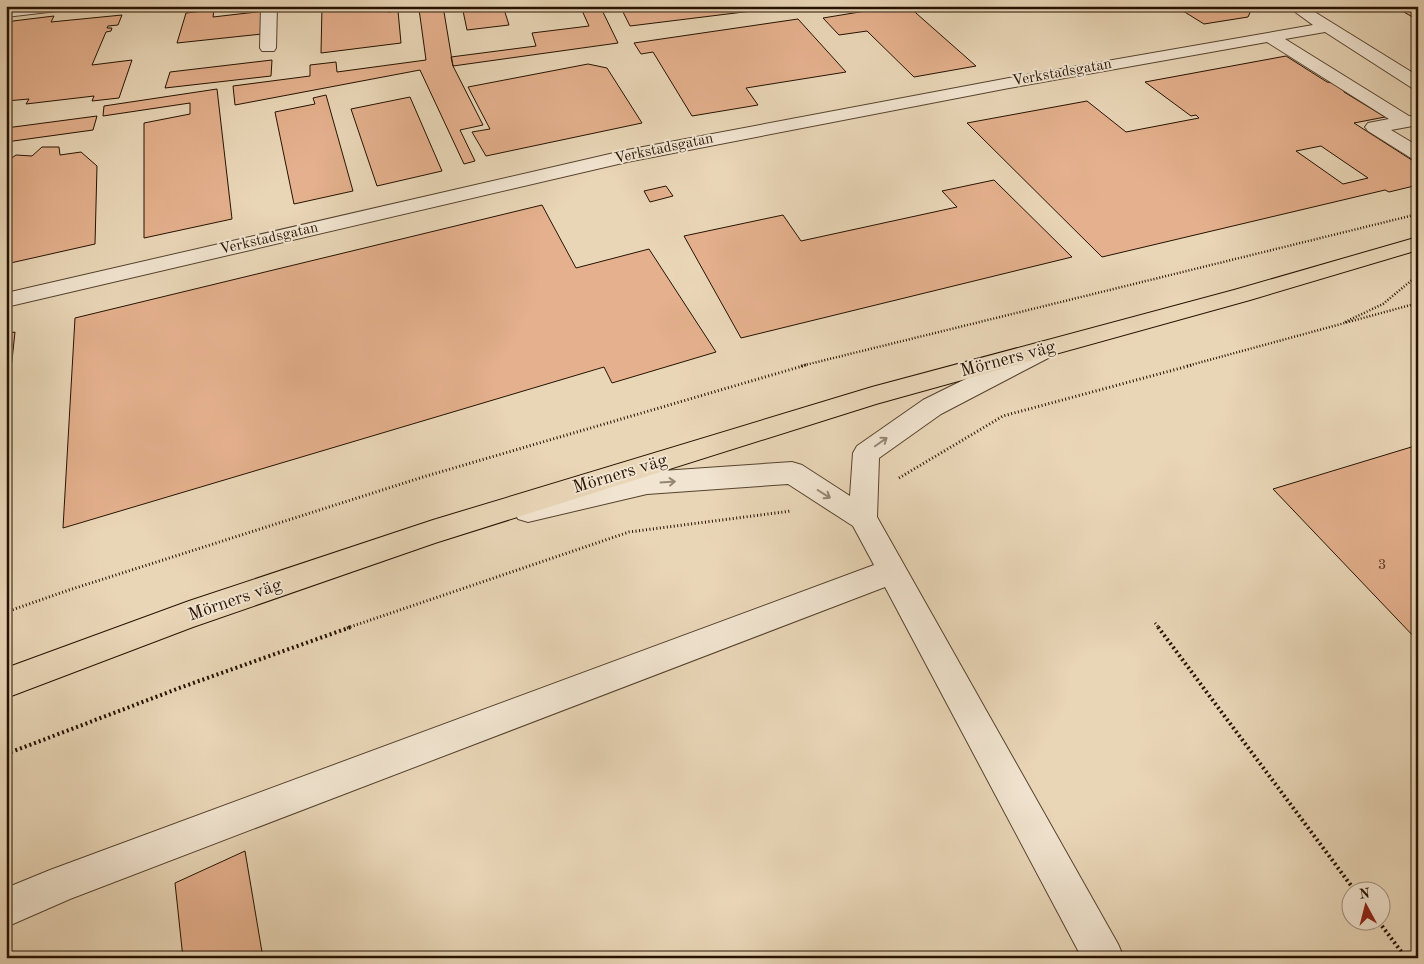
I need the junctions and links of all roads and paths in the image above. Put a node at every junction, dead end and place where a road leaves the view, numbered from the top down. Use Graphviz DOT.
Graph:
graph roads {
  1 [pos="57,6"];
  2 [pos="269,6"];
  3 [pos="1294,6"];
  4 [pos="6,12"];
  5 [pos="1327,27"];
  6 [pos="1270,37"];
  7 [pos="268,48"];
  8 [pos="1418,84"];
  9 [pos="1412,121"];
  10 [pos="1418,154"];
  11 [pos="1403,218"];
  12 [pos="1418,243"];
  13 [pos="1418,259"];
  14 [pos="1418,275"];
  15 [pos="1242,295"];
  16 [pos="6,300"];
  17 [pos="1418,303"];
  18 [pos="1335,327"];
  19 [pos="1049,348"];
  20 [pos="836,501"];
  21 [pos="864,506"];
  22 [pos="433,532"];
  23 [pos="892,571"];
  24 [pos="6,612"];
  25 [pos="1155,623"];
  26 [pos="6,683"];
  27 [pos="6,754"];
  28 [pos="1349,882"];
  29 [pos="6,908"];
  30 [pos="1386,932"];
  31 [pos="1104,958"];
  32 [pos="1406,958"];
  1 -- 4 [label="street"];
  2 -- 7 [label="street"];
  3 -- 5 [label="street"];
  5 -- 6 [label="street, Verkstadsgatan"];
  5 -- 8 [label="street"];
  6 -- 9 [label="street"];
  6 -- 16 [label="street, Verkstadsgatan"];
  9 -- 10 [label="street"];
  11 -- 24 [label="path"];
  12 -- 15 [label="main road, Mörners väg"];
  13 -- 15 [label="main road, Mörners väg"];
  14 -- 18 [label="path"];
  15 -- 19 [label="main road, Mörners väg"];
  17 -- 18 [label="path"];
  18 -- 21 [label="path"];
  21 -- 19 [label="street, one-way"];
  19 -- 22 [label="main road, Mörners väg"];
  20 -- 21 [label="street"];
  22 -- 20 [label="street, one-way"];
  20 -- 27 [label="path"];
  21 -- 23 [label="street"];
  22 -- 26 [label="main road, Mörners väg"];
  23 -- 29 [label="street"];
  23 -- 31 [label="street"];
  25 -- 28 [label="path"];
  30 -- 32 [label="path"];
}
